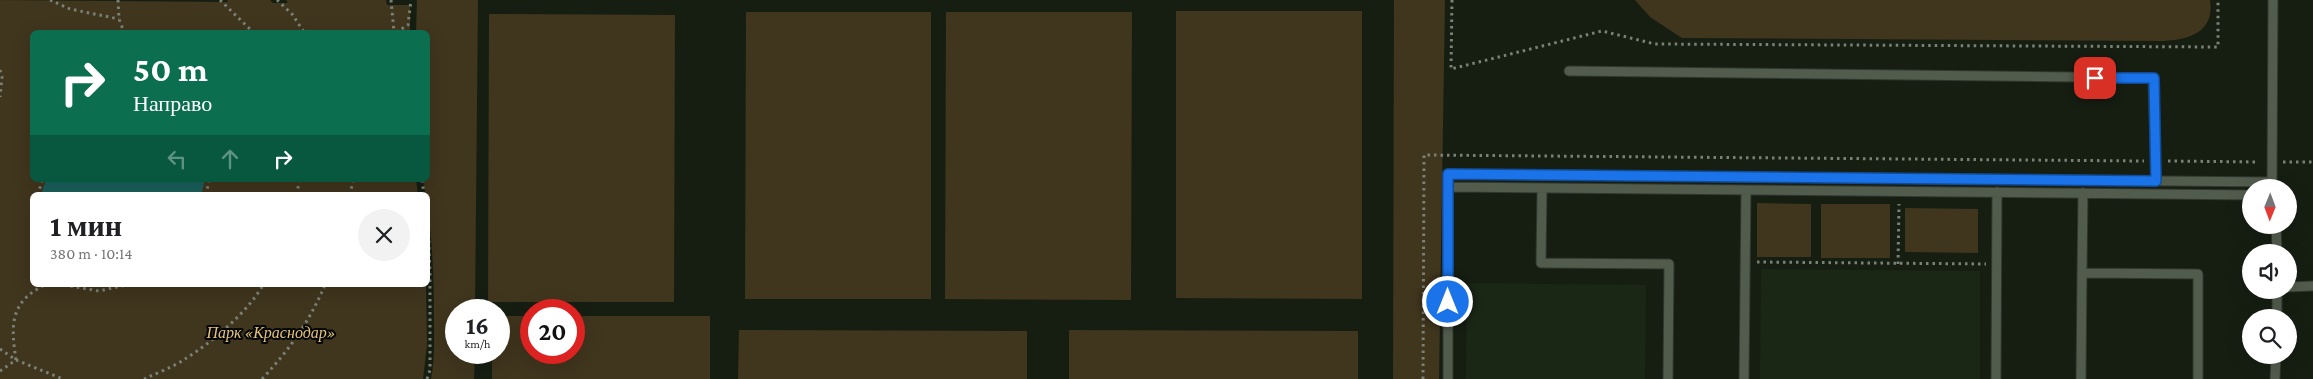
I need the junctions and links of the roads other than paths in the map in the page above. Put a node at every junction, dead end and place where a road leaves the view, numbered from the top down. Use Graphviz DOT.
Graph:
graph roads {
  1 [pos="2273,0"];
  2 [pos="1570,71"];
  3 [pos="2156,181"];
  4 [pos="1448,187"];
  5 [pos="1542,188"];
  6 [pos="1746,190"];
  7 [pos="1997,192"];
  8 [pos="2083,193"];
  9 [pos="2242,195"];
  10 [pos="2082,273"];
  11 [pos="2297,286"];
  12 [pos="2313,286"];
  13 [pos="2276,364"];
  14 [pos="1448,379"];
  15 [pos="1668,379"];
  16 [pos="1744,379"];
  17 [pos="1996,379"];
  18 [pos="2081,379"];
  19 [pos="2198,379"];
  20 [pos="2275,379"];
  1 -- 3 [label="lane"];
  2 -- 3 [label="lane"];
  3 -- 4 [label="lane"];
  4 -- 5 [label="lane"];
  4 -- 14 [label="lane"];
  5 -- 6 [label="lane"];
  5 -- 15 [label="lane"];
  6 -- 7 [label="lane"];
  6 -- 16 [label="lane"];
  7 -- 8 [label="lane"];
  7 -- 17 [label="lane"];
  8 -- 9 [label="lane"];
  8 -- 10 [label="lane"];
  10 -- 18 [label="lane"];
  10 -- 19 [label="lane"];
  11 -- 12 [label="lane"];
  13 -- 20 [label="lane"];
}
